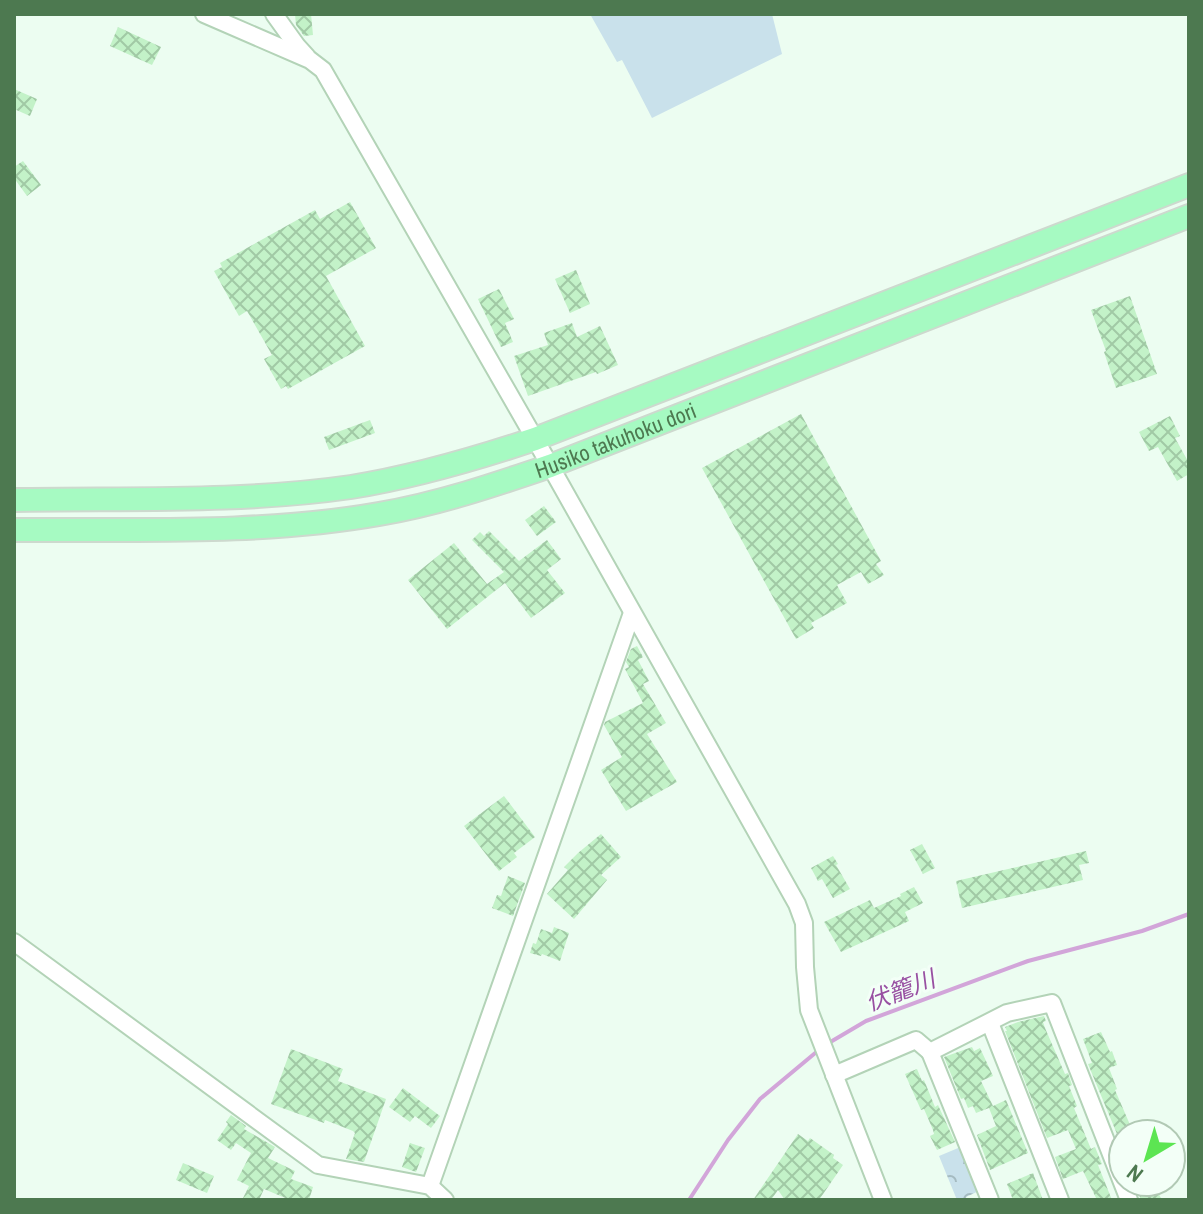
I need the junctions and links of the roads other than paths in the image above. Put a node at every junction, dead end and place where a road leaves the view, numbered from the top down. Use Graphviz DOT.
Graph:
graph roads {
  1 [pos="204,14"];
  2 [pos="274,14"];
  3 [pos="310,60"];
  4 [pos="1189,185"];
  5 [pos="1189,216"];
  6 [pos="535,439"];
  7 [pos="550,466"];
  8 [pos="14,500"];
  9 [pos="14,530"];
  10 [pos="632,613"];
  11 [pos="14,942"];
  12 [pos="990,1023"];
  13 [pos="930,1052"];
  14 [pos="833,1071"];
  15 [pos="430,1186"];
  16 [pos="445,1200"];
  17 [pos="883,1200"];
  18 [pos="990,1200"];
  19 [pos="1060,1200"];
  20 [pos="1129,1200"];
  1 -- 3 [label="street"];
  2 -- 3 [label="street"];
  3 -- 6 [label="street"];
  4 -- 6 [label="main road, Husiko takuhoku dori"];
  5 -- 7 [label="main road, Husiko takuhoku dori"];
  6 -- 7 [label="street"];
  6 -- 8 [label="main road, Husiko takuhoku dori"];
  7 -- 9 [label="main road, Husiko takuhoku dori"];
  7 -- 10 [label="street"];
  10 -- 14 [label="street"];
  10 -- 15 [label="street"];
  11 -- 15 [label="street"];
  12 -- 13 [label="street"];
  12 -- 19 [label="street"];
  12 -- 20 [label="street"];
  13 -- 14 [label="street"];
  13 -- 18 [label="street"];
  14 -- 17 [label="street"];
  15 -- 16 [label="street"];
}
